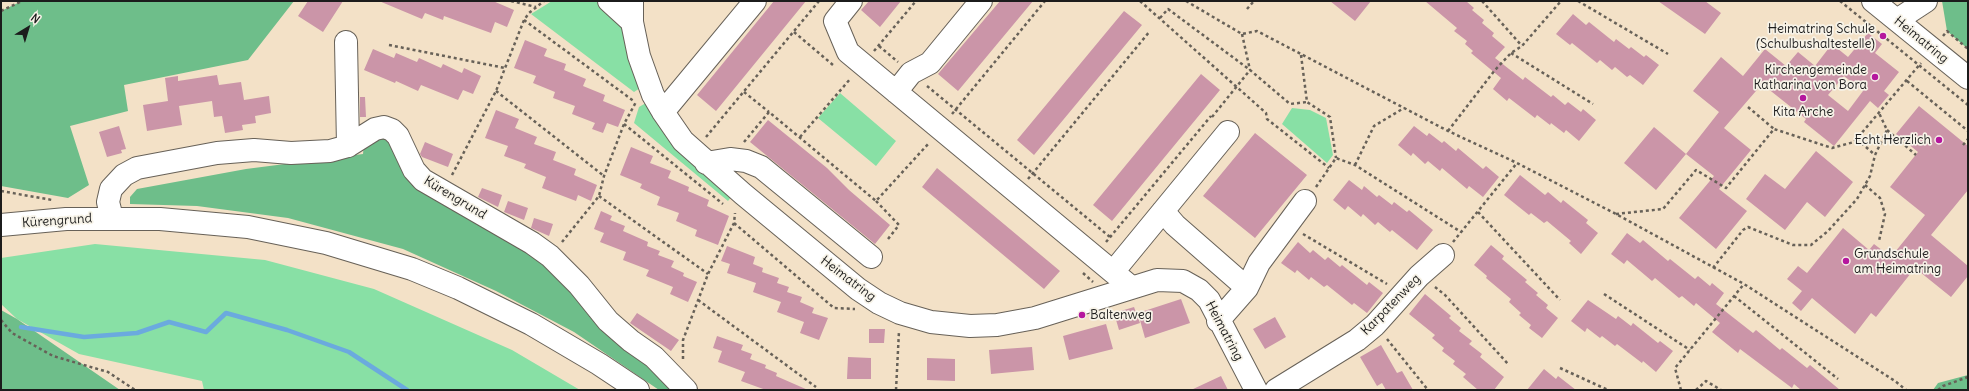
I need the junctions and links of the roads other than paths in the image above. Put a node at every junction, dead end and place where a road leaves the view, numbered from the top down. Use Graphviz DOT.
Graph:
graph roads {
  1 [pos="609,1"];
  2 [pos="755,1"];
  3 [pos="851,1"];
  4 [pos="981,1"];
  5 [pos="1873,1"];
  6 [pos="1926,1"];
  7 [pos="632,12"];
  8 [pos="1897,20"];
  9 [pos="346,42"];
  10 [pos="1968,78"];
  11 [pos="896,92"];
  12 [pos="662,112"];
  13 [pos="1228,132"];
  14 [pos="348,146"];
  15 [pos="706,163"];
  16 [pos="1305,202"];
  17 [pos="1163,211"];
  18 [pos="112,218"];
  19 [pos="1,225"];
  20 [pos="1443,255"];
  21 [pos="871,258"];
  22 [pos="1113,272"];
  23 [pos="1131,287"];
  24 [pos="1247,288"];
  25 [pos="1218,321"];
  26 [pos="684,387"];
  27 [pos="638,390"];
  28 [pos="1256,390"];
  29 [pos="1276,390"];
  1 -- 7 [label="street"];
  2 -- 12 [label="street"];
  3 -- 11 [label="street"];
  4 -- 11 [label="street"];
  5 -- 8 [label="street, Heimatring"];
  6 -- 8 [label="street"];
  7 -- 12 [label="street, Heimatring"];
  8 -- 10 [label="street, Heimatring"];
  9 -- 14 [label="street"];
  11 -- 22 [label="street"];
  12 -- 15 [label="street, Heimatring"];
  13 -- 17 [label="street"];
  14 -- 18 [label="street, Kürengrund"];
  14 -- 26 [label="street, Kürengrund"];
  15 -- 21 [label="street"];
  15 -- 23 [label="street, Heimatring"];
  16 -- 24 [label="street"];
  17 -- 22 [label="street"];
  17 -- 24 [label="street"];
  18 -- 19 [label="street, Kürengrund"];
  18 -- 27 [label="street, Kürengrund"];
  20 -- 29 [label="street, Karpatenweg"];
  22 -- 23 [label="street"];
  23 -- 25 [label="street, Heimatring"];
  24 -- 25 [label="street"];
  25 -- 28 [label="street, Heimatring"];
}
